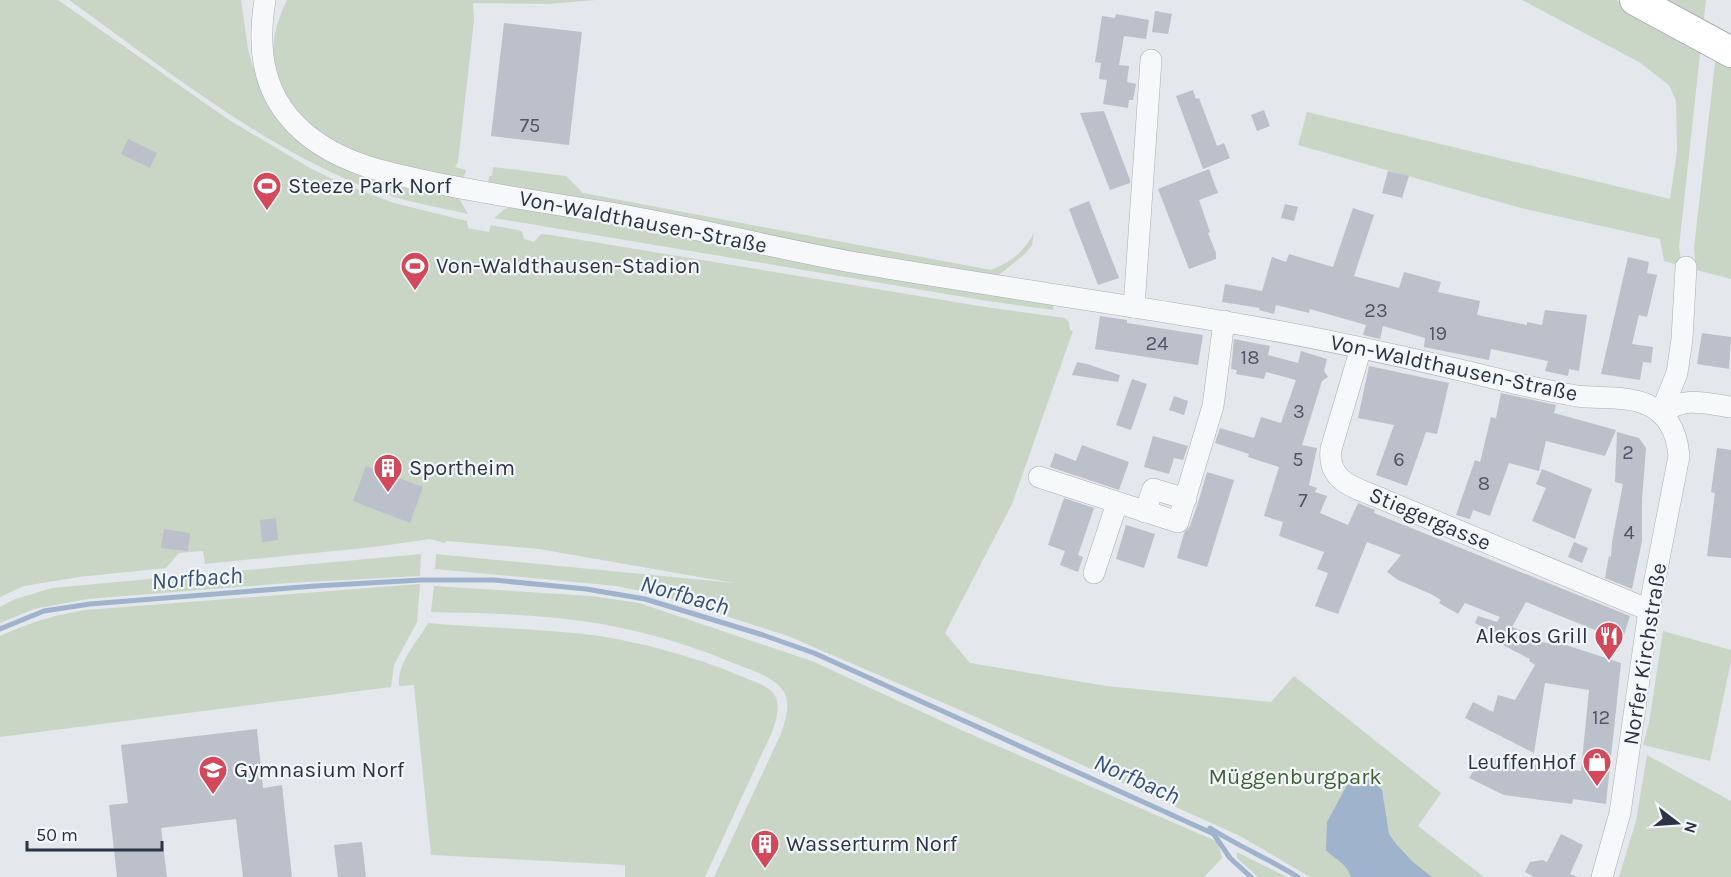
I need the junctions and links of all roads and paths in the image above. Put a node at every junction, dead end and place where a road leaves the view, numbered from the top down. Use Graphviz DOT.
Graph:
graph roads {
  1 [pos="265,0"];
  2 [pos="1635,0"];
  3 [pos="1731,52"];
  4 [pos="1150,60"];
  5 [pos="1686,267"];
  6 [pos="1134,308"];
  7 [pos="1224,321"];
  8 [pos="1362,348"];
  9 [pos="1731,407"];
  10 [pos="1667,421"];
  11 [pos="1039,477"];
  12 [pos="1117,503"];
  13 [pos="1094,573"];
  14 [pos="1649,609"];
  15 [pos="1602,877"];
  1 -- 6 [label="street, Von-Waldthausen-Straße"];
  2 -- 3 [label="main road"];
  4 -- 6 [label="street"];
  5 -- 10 [label="street"];
  6 -- 7 [label="street, Von-Waldthausen-Straße"];
  7 -- 8 [label="street, Von-Waldthausen-Straße"];
  7 -- 12 [label="street"];
  8 -- 10 [label="street, Von-Waldthausen-Straße"];
  8 -- 14 [label="street, Stiegergasse"];
  9 -- 10 [label="street"];
  10 -- 14 [label="street, Norfer Kirchstraße"];
  11 -- 12 [label="street"];
  12 -- 13 [label="street"];
  14 -- 15 [label="street, Norfer Kirchstraße"];
}
